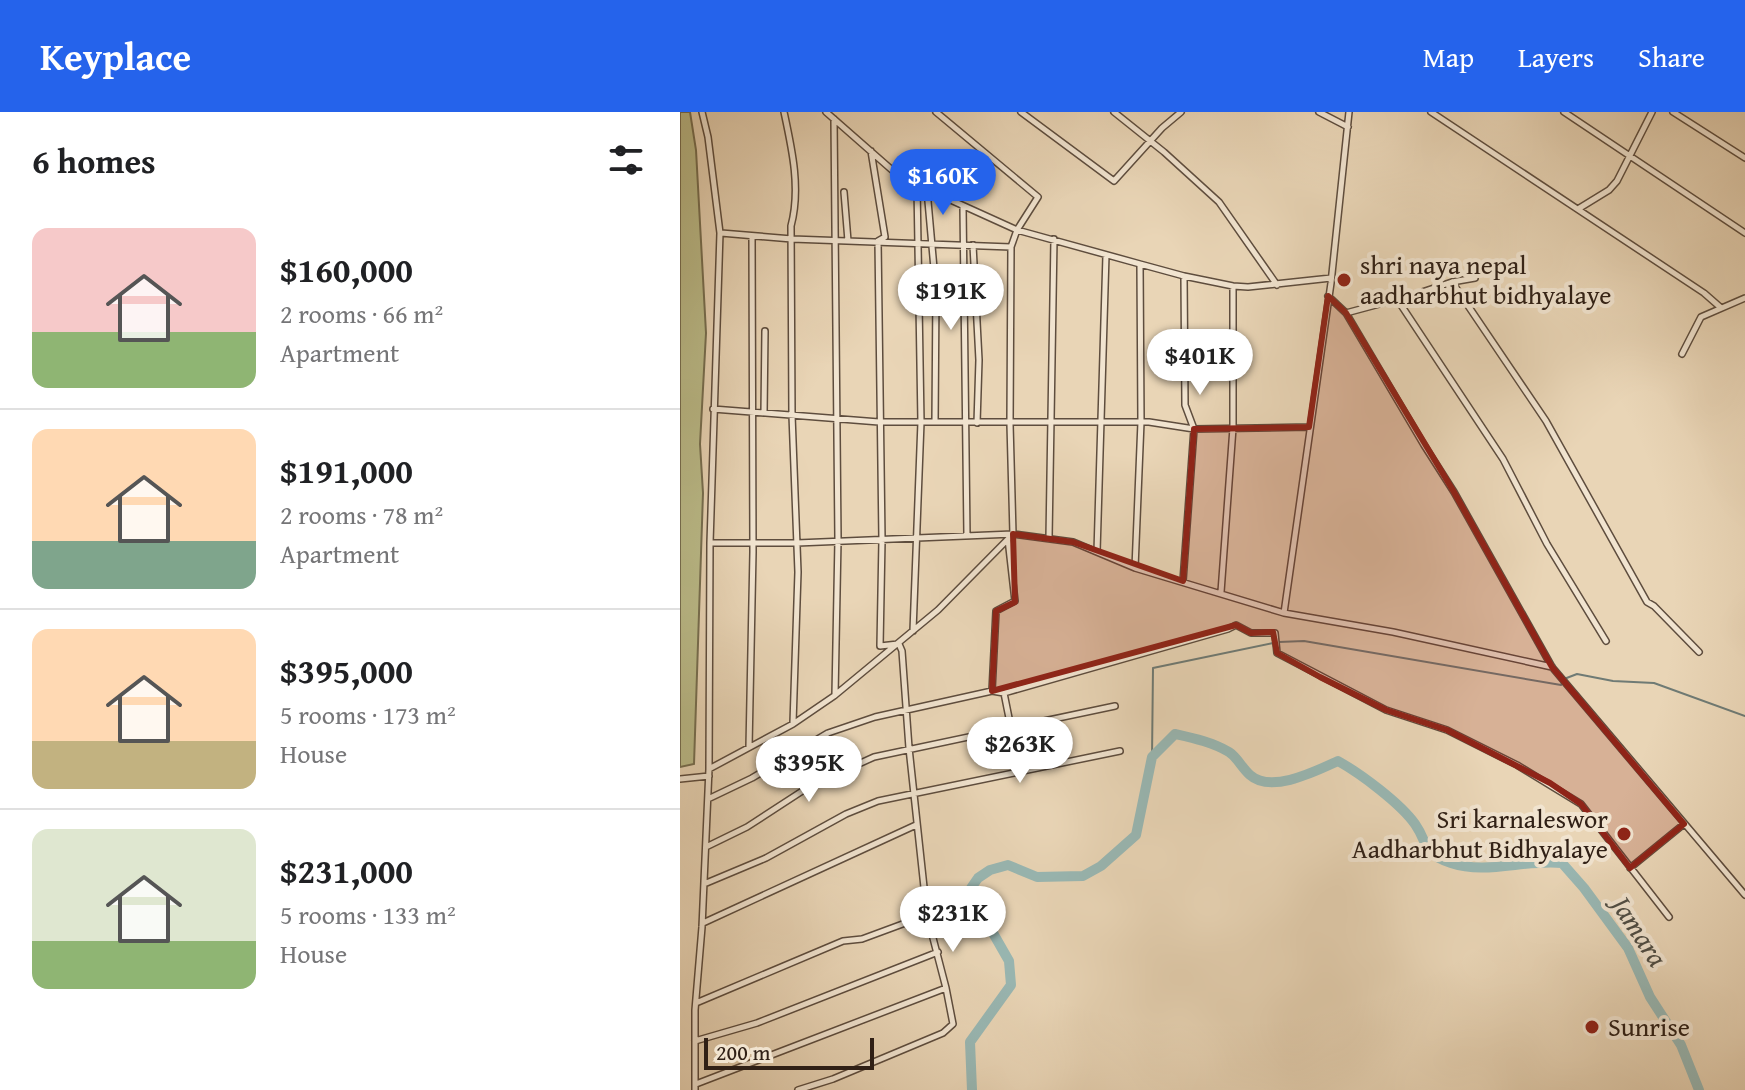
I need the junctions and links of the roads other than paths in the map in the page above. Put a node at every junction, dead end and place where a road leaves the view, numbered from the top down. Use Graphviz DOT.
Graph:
graph roads {
  1 [pos="702,112"];
  2 [pos="784,112"];
  3 [pos="826,112"];
  4 [pos="936,112"];
  5 [pos="1021,112"];
  6 [pos="1114,112"];
  7 [pos="1181,112"];
  8 [pos="1319,112"];
  9 [pos="1349,112"];
  10 [pos="1431,112"];
  11 [pos="1564,112"];
  12 [pos="1652,112"];
  13 [pos="1673,112"];
  14 [pos="834,119"];
  15 [pos="1348,127"];
  16 [pos="1151,141"];
  17 [pos="871,151"];
  18 [pos="1630,155"];
  19 [pos="1745,158"];
  20 [pos="917,186"];
  21 [pos="927,190"];
  22 [pos="844,192"];
  23 [pos="963,207"];
  24 [pos="1578,209"];
  25 [pos="1017,230"];
  26 [pos="720,233"];
  27 [pos="1745,233"];
  28 [pos="752,236"];
  29 [pos="792,239"];
  30 [pos="1054,239"];
  31 [pos="835,241"];
  32 [pos="848,241"];
  33 [pos="878,241"];
  34 [pos="918,244"];
  35 [pos="931,244"];
  36 [pos="962,244"];
  37 [pos="973,245"];
  38 [pos="1011,247"];
  39 [pos="1106,255"];
  40 [pos="1140,264"];
  41 [pos="1184,276"];
  42 [pos="1331,278"];
  43 [pos="1475,278"];
  44 [pos="1452,282"];
  45 [pos="1277,285"];
  46 [pos="1233,286"];
  47 [pos="1328,296"];
  48 [pos="1745,298"];
  49 [pos="1397,299"];
  50 [pos="1720,307"];
  51 [pos="1346,313"];
  52 [pos="765,331"];
  53 [pos="1682,354"];
  54 [pos="713,409"];
  55 [pos="752,413"];
  56 [pos="764,413"];
  57 [pos="792,415"];
  58 [pos="836,420"];
  59 [pos="879,422"];
  60 [pos="921,422"];
  61 [pos="935,422"];
  62 [pos="1141,422"];
  63 [pos="965,423"];
  64 [pos="977,423"];
  65 [pos="1103,423"];
  66 [pos="1010,424"];
  67 [pos="1051,424"];
  68 [pos="1309,427"];
  69 [pos="1233,428"];
  70 [pos="1194,429"];
  71 [pos="967,536"];
  72 [pos="1010,536"];
  73 [pos="1049,538"];
  74 [pos="918,539"];
  75 [pos="838,540"];
  76 [pos="882,540"];
  77 [pos="710,543"];
  78 [pos="753,543"];
  79 [pos="797,543"];
  80 [pos="1097,552"];
  81 [pos="1135,568"];
  82 [pos="1183,581"];
  83 [pos="1221,592"];
  84 [pos="1284,613"];
  85 [pos="913,631"];
  86 [pos="1606,641"];
  87 [pos="899,644"];
  88 [pos="1699,652"];
  89 [pos="1552,667"];
  90 [pos="992,691"];
  91 [pos="1004,693"];
  92 [pos="834,696"];
  93 [pos="1115,706"];
  94 [pos="908,710"];
  95 [pos="793,724"];
  96 [pos="1011,728"];
  97 [pos="749,748"];
  98 [pos="909,748"];
  99 [pos="1120,751"];
  100 [pos="709,773"];
  101 [pos="680,779"];
  102 [pos="913,792"];
  103 [pos="708,799"];
  104 [pos="1684,824"];
  105 [pos="917,825"];
  106 [pos="706,847"];
  107 [pos="1630,868"];
  108 [pos="704,884"];
  109 [pos="1745,895"];
  110 [pos="927,915"];
  111 [pos="1669,917"];
  112 [pos="703,923"];
  113 [pos="938,952"];
  114 [pos="946,988"];
  115 [pos="696,1003"];
  116 [pos="695,1041"];
  117 [pos="696,1087"];
  118 [pos="798,1090"];
  1 -- 26 [label="street"];
  2 -- 29 [label="street"];
  3 -- 14 [label="street"];
  4 -- 25 [label="street"];
  5 -- 16 [label="street"];
  6 -- 16 [label="street"];
  7 -- 16 [label="street"];
  8 -- 15 [label="street"];
  9 -- 15 [label="street"];
  10 -- 24 [label="street"];
  11 -- 18 [label="street"];
  12 -- 18 [label="street"];
  13 -- 19 [label="street"];
  14 -- 17 [label="street"];
  14 -- 31 [label="street"];
  15 -- 42 [label="street"];
  16 -- 45 [label="street"];
  17 -- 20 [label="street"];
  17 -- 33 [label="street"];
  18 -- 24 [label="street"];
  18 -- 27 [label="street"];
  20 -- 21 [label="street"];
  20 -- 34 [label="street"];
  21 -- 23 [label="street"];
  21 -- 35 [label="street"];
  22 -- 32 [label="street"];
  23 -- 25 [label="street"];
  23 -- 36 [label="street"];
  24 -- 50 [label="street"];
  25 -- 30 [label="street"];
  25 -- 38 [label="street"];
  26 -- 28 [label="street"];
  26 -- 54 [label="street"];
  28 -- 29 [label="street"];
  28 -- 55 [label="street"];
  29 -- 31 [label="street"];
  29 -- 57 [label="street"];
  30 -- 39 [label="street"];
  30 -- 67 [label="street"];
  31 -- 32 [label="street"];
  31 -- 58 [label="street"];
  32 -- 33 [label="street"];
  33 -- 34 [label="street"];
  33 -- 59 [label="street"];
  34 -- 35 [label="street"];
  34 -- 60 [label="street"];
  35 -- 36 [label="street"];
  35 -- 61 [label="street"];
  36 -- 37 [label="street"];
  36 -- 63 [label="street"];
  37 -- 38 [label="street"];
  37 -- 64 [label="street"];
  38 -- 66 [label="street"];
  39 -- 40 [label="street"];
  39 -- 65 [label="street"];
  40 -- 41 [label="street"];
  40 -- 62 [label="street"];
  41 -- 46 [label="street"];
  41 -- 70 [label="street"];
  42 -- 45 [label="street"];
  42 -- 47 [label="street"];
  43 -- 44 [label="street"];
  44 -- 49 [label="street"];
  44 -- 88 [label="street"];
  45 -- 46 [label="street"];
  46 -- 69 [label="street"];
  47 -- 51 [label="street"];
  47 -- 68 [label="street"];
  48 -- 50 [label="street"];
  49 -- 51 [label="street"];
  49 -- 86 [label="street"];
  50 -- 53 [label="street"];
  51 -- 89 [label="street"];
  52 -- 56 [label="street"];
  54 -- 55 [label="street"];
  54 -- 77 [label="street"];
  55 -- 56 [label="street"];
  55 -- 78 [label="street"];
  56 -- 57 [label="street"];
  57 -- 58 [label="street"];
  57 -- 79 [label="street"];
  58 -- 59 [label="street"];
  58 -- 75 [label="street"];
  59 -- 60 [label="street"];
  59 -- 76 [label="street"];
  60 -- 61 [label="street"];
  60 -- 74 [label="street"];
  61 -- 63 [label="street"];
  62 -- 65 [label="street"];
  62 -- 70 [label="street"];
  62 -- 81 [label="street"];
  63 -- 64 [label="street"];
  63 -- 71 [label="street"];
  64 -- 66 [label="street"];
  65 -- 67 [label="street"];
  65 -- 80 [label="street"];
  66 -- 67 [label="street"];
  66 -- 72 [label="street"];
  67 -- 73 [label="street"];
  68 -- 69 [label="street"];
  68 -- 84 [label="street"];
  69 -- 70 [label="street"];
  69 -- 83 [label="street"];
  70 -- 82 [label="street"];
  71 -- 72 [label="street"];
  71 -- 74 [label="street"];
  72 -- 73 [label="street"];
  72 -- 85 [label="street"];
  72 -- 90 [label="street"];
  73 -- 80 [label="street"];
  74 -- 76 [label="street"];
  74 -- 85 [label="street"];
  75 -- 76 [label="street"];
  75 -- 79 [label="street"];
  75 -- 92 [label="street"];
  76 -- 87 [label="street"];
  77 -- 78 [label="street"];
  77 -- 100 [label="street"];
  78 -- 79 [label="street"];
  78 -- 97 [label="street"];
  79 -- 95 [label="street"];
  80 -- 81 [label="street"];
  81 -- 82 [label="street"];
  82 -- 83 [label="street"];
  83 -- 84 [label="street"];
  84 -- 89 [label="street"];
  85 -- 87 [label="street"];
  87 -- 92 [label="street"];
  87 -- 94 [label="street"];
  89 -- 104 [label="street"];
  90 -- 91 [label="street"];
  90 -- 94 [label="street"];
  91 -- 96 [label="street"];
  91 -- 107 [label="street"];
  92 -- 95 [label="street"];
  93 -- 96 [label="street"];
  94 -- 98 [label="street"];
  94 -- 103 [label="street"];
  95 -- 97 [label="street"];
  96 -- 98 [label="street"];
  97 -- 100 [label="street"];
  98 -- 102 [label="street"];
  98 -- 106 [label="street"];
  99 -- 102 [label="street"];
  100 -- 101 [label="street"];
  100 -- 103 [label="street"];
  102 -- 105 [label="street"];
  102 -- 108 [label="street"];
  103 -- 106 [label="street"];
  104 -- 107 [label="street"];
  104 -- 109 [label="street"];
  105 -- 110 [label="street"];
  105 -- 112 [label="street"];
  106 -- 108 [label="street"];
  107 -- 111 [label="street"];
  108 -- 112 [label="street"];
  110 -- 113 [label="street"];
  110 -- 115 [label="street"];
  112 -- 115 [label="street"];
  113 -- 114 [label="street"];
  113 -- 116 [label="street"];
  114 -- 117 [label="street"];
  114 -- 118 [label="street"];
  115 -- 116 [label="street"];
  116 -- 117 [label="street"];
}
